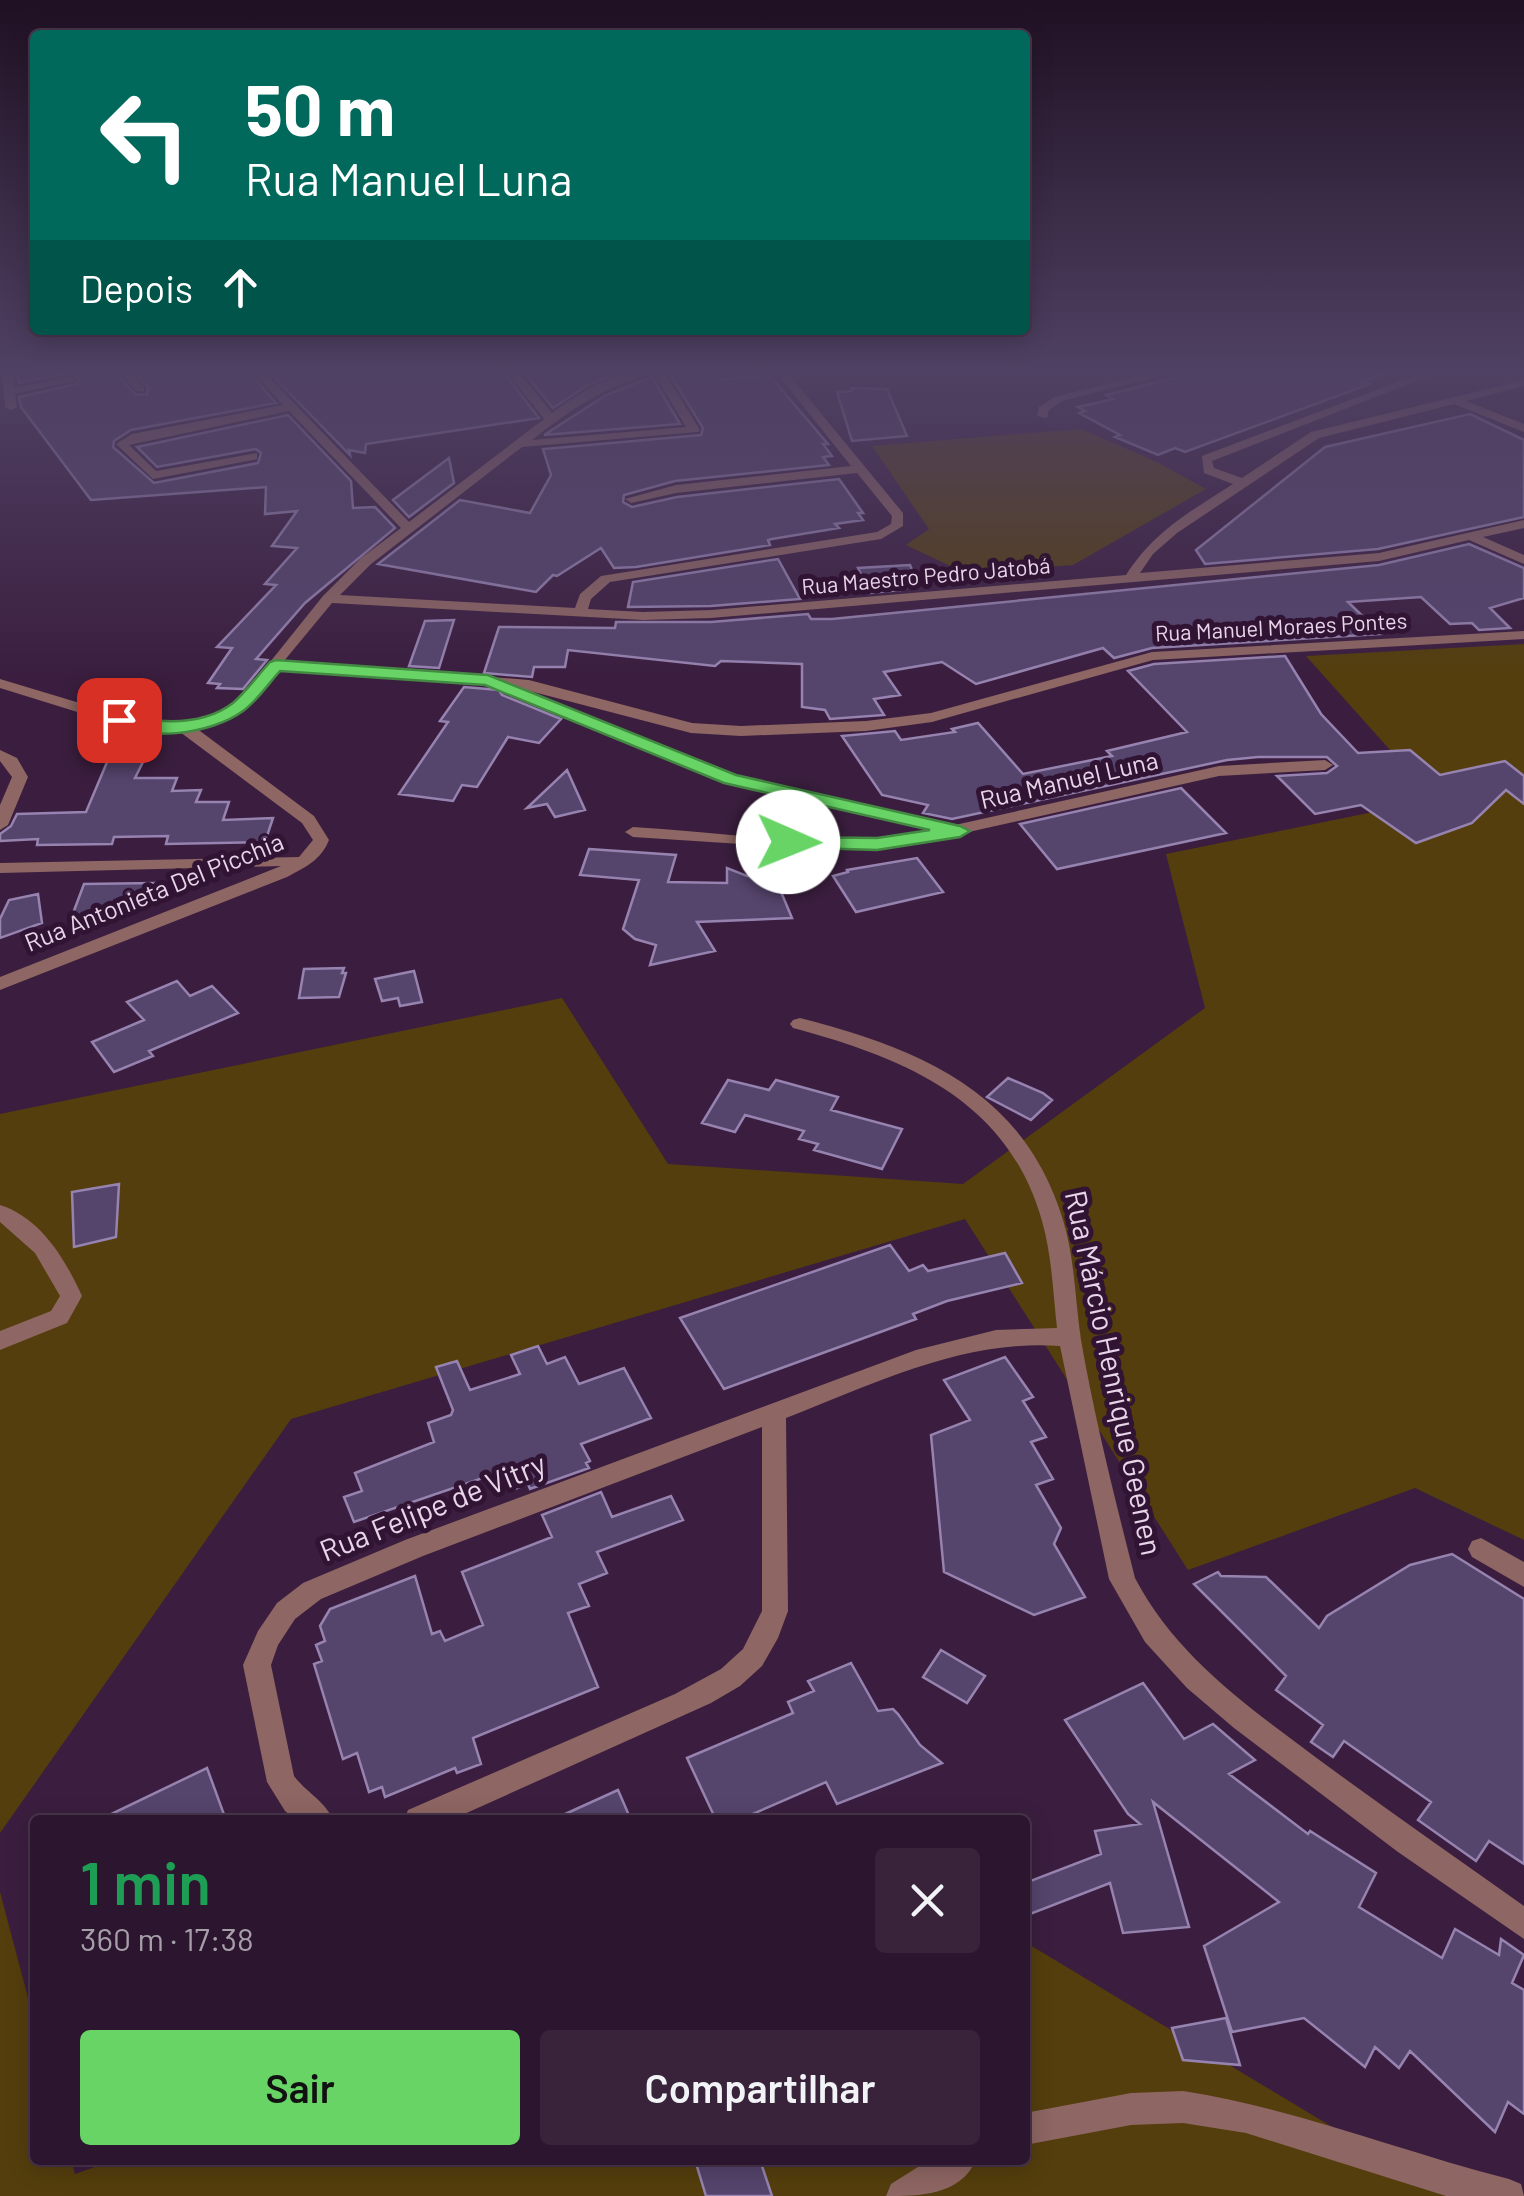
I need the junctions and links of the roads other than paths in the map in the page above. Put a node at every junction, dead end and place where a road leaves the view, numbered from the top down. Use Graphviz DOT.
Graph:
graph roads {
  1 [pos="149,471"];
  2 [pos="176,471"];
  3 [pos="352,471"];
  4 [pos="486,471"];
  5 [pos="837,471"];
  6 [pos="862,471"];
  7 [pos="1212,471"];
  8 [pos="1260,471"];
  9 [pos="1243,483"];
  10 [pos="632,499"];
  11 [pos="1524,524"];
  12 [pos="409,529"];
  13 [pos="1474,538"];
  14 [pos="1524,560"];
  15 [pos="1131,577"];
  16 [pos="328,599"];
  17 [pos="580,614"];
  18 [pos="1524,635"];
  19 [pos="276,665"];
  20 [pos="488,680"];
  21 [pos="0,683"];
  22 [pos="184,726"];
  23 [pos="0,756"];
  24 [pos="1325,765"];
  25 [pos="0,825"];
  26 [pos="960,831"];
  27 [pos="633,832"];
  28 [pos="305,861"];
  29 [pos="0,868"];
  30 [pos="0,984"];
  31 [pos="800,1024"];
  32 [pos="0,1213"];
  33 [pos="1070,1338"];
  34 [pos="0,1340"];
  35 [pos="774,1412"];
  36 [pos="1481,1550"];
  37 [pos="1524,1576"];
  38 [pos="314,1815"];
  39 [pos="429,1815"];
  40 [pos="1524,1924"];
  41 [pos="1030,2128"];
  42 [pos="950,2165"];
  43 [pos="904,2196"];
  44 [pos="1510,2196"];
  1 -- 2 [label="street"];
  3 -- 12 [label="street"];
  4 -- 12 [label="street"];
  5 -- 10 [label="street"];
  6 -- 17 [label="street"];
  7 -- 9 [label="street"];
  8 -- 9 [label="street"];
  9 -- 15 [label="street"];
  11 -- 13 [label="street, Rua Maestro Pedro Jatobá"];
  12 -- 16 [label="street"];
  13 -- 14 [label="street"];
  13 -- 15 [label="street, Rua Maestro Pedro Jatobá"];
  15 -- 17 [label="street, Rua Maestro Pedro Jatobá"];
  16 -- 17 [label="street, Rua Maestro Pedro Jatobá"];
  16 -- 19 [label="street"];
  18 -- 20 [label="street, Rua Manuel Moraes Pontes"];
  19 -- 20 [label="street, Rua Manuel Moraes Pontes"];
  19 -- 22 [label="street"];
  20 -- 26 [label="street, Rua Manuel Luna"];
  21 -- 22 [label="street"];
  22 -- 28 [label="street, Rua Antonieta Del Picchia"];
  23 -- 25 [label="street"];
  24 -- 26 [label="street, Rua Manuel Luna"];
  26 -- 27 [label="street"];
  28 -- 29 [label="street"];
  28 -- 30 [label="street, Rua Antonieta Del Picchia"];
  31 -- 33 [label="street, Rua Márcio Henrique Geenen"];
  32 -- 34 [label="street"];
  33 -- 35 [label="street, Rua Felipe de Vitry"];
  33 -- 40 [label="street, Rua Márcio Henrique Geenen"];
  35 -- 38 [label="street, Rua Felipe de Vitry"];
  35 -- 39 [label="street"];
  36 -- 37 [label="street"];
  41 -- 44 [label="street"];
  42 -- 43 [label="street"];
}
